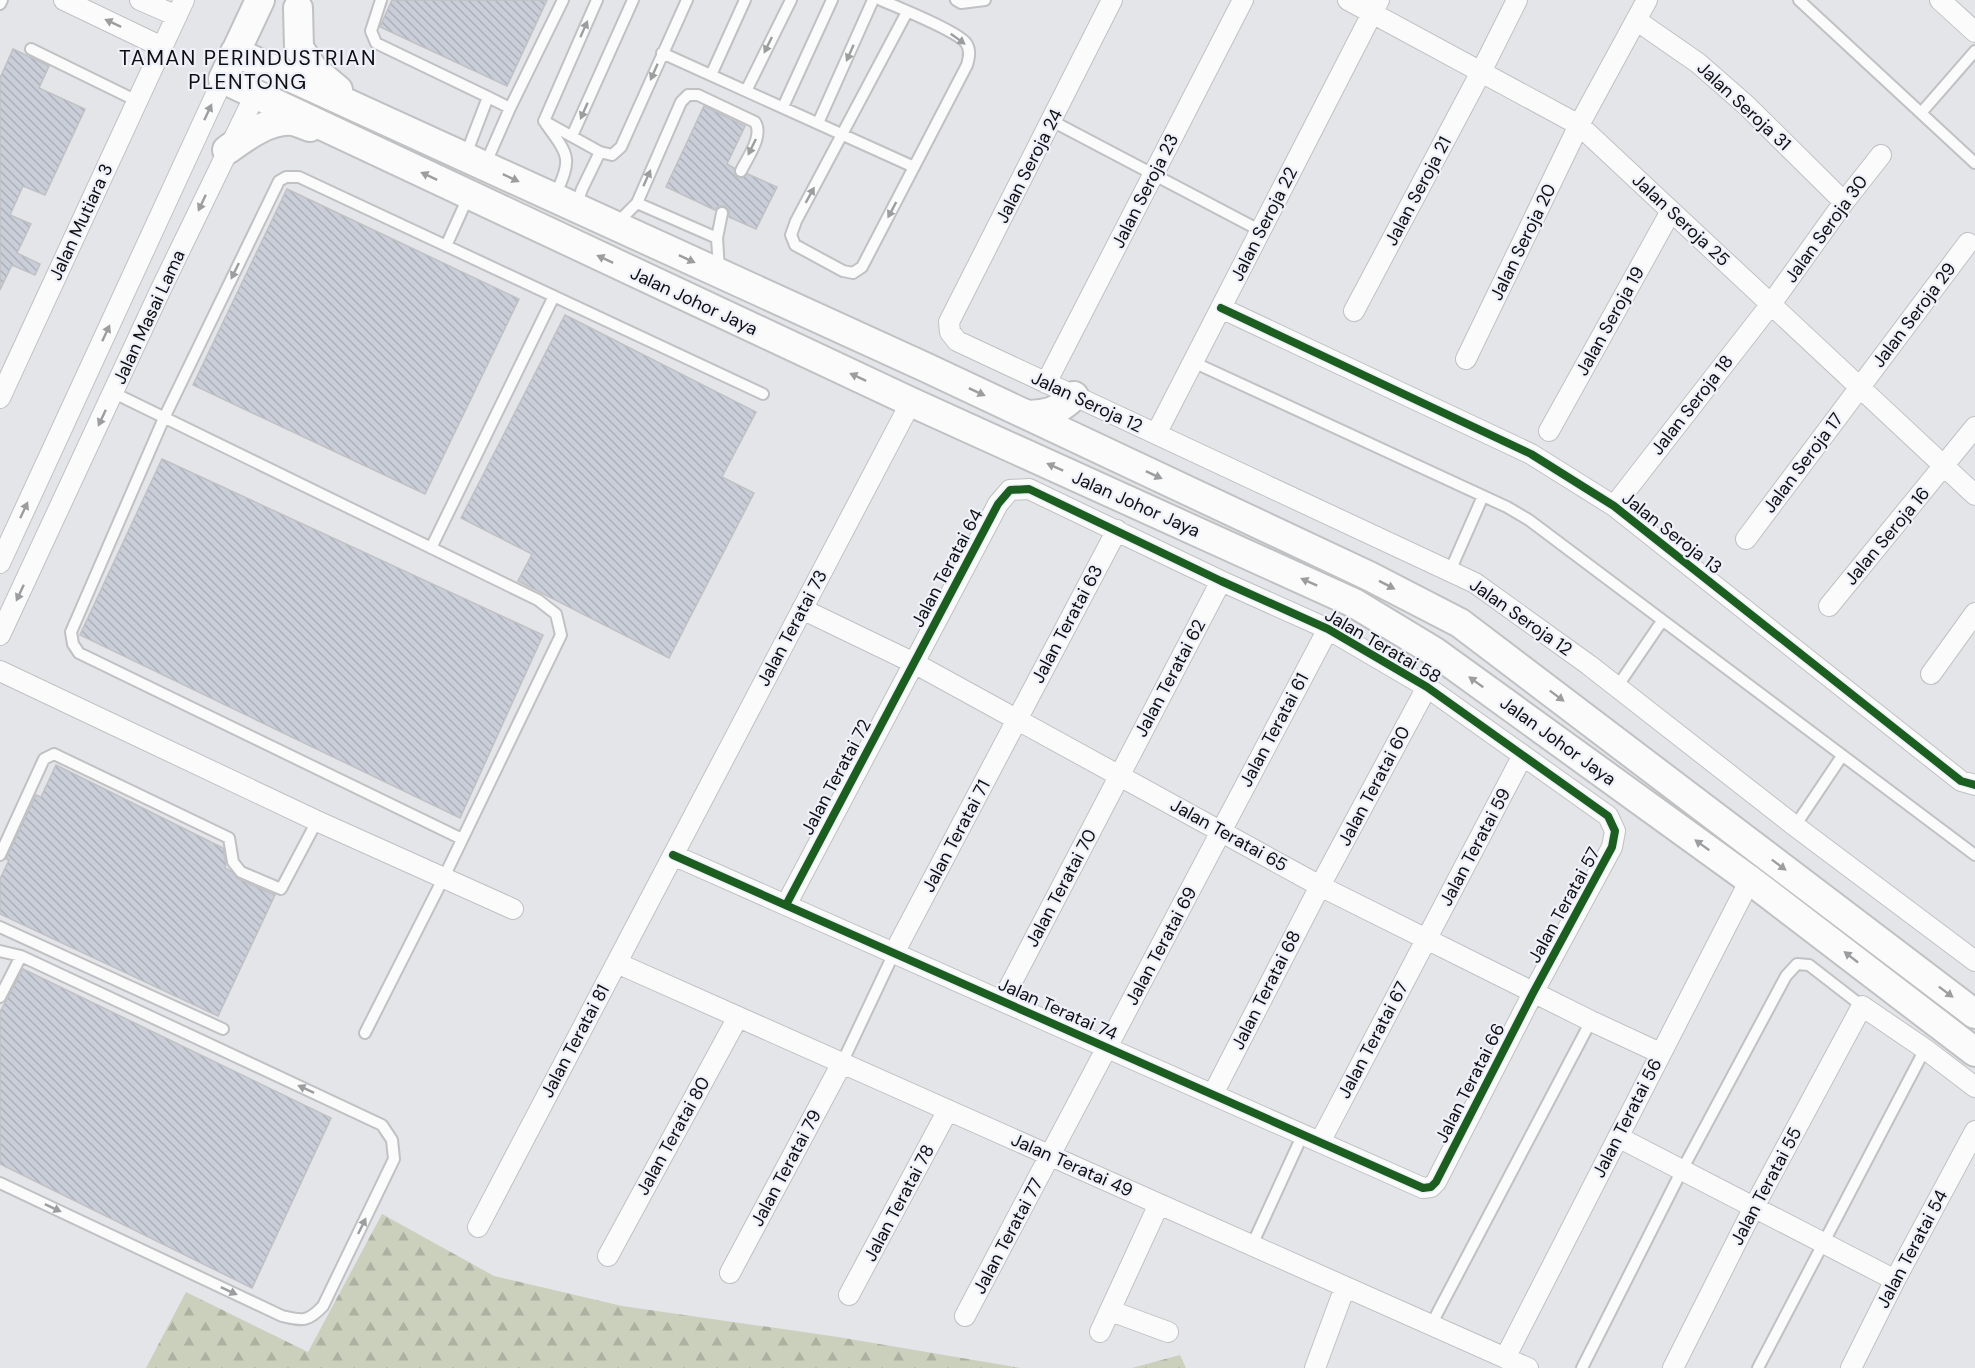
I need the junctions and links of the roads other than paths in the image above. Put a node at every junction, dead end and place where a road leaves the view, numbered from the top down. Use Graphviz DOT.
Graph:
graph roads {
  1 [pos="64,0"];
  2 [pos="140,0"];
  3 [pos="260,0"];
  4 [pos="381,0"];
  5 [pos="562,0"];
  6 [pos="597,0"];
  7 [pos="633,0"];
  8 [pos="687,0"];
  9 [pos="745,0"];
  10 [pos="791,0"];
  11 [pos="832,0"];
  12 [pos="873,0"];
  13 [pos="881,0"];
  14 [pos="956,0"];
  15 [pos="985,0"];
  16 [pos="1112,0"];
  17 [pos="1243,0"];
  18 [pos="1348,0"];
  19 [pos="1517,0"];
  20 [pos="1647,0"];
  21 [pos="1799,0"];
  22 [pos="1940,0"];
  23 [pos="300,4"];
  24 [pos="1376,7"];
  25 [pos="180,8"];
  26 [pos="907,12"];
  27 [pos="1636,20"];
  28 [pos="1975,32"];
  29 [pos="162,46"];
  30 [pos="31,49"];
  31 [pos="1975,51"];
  32 [pos="235,52"];
  33 [pos="662,53"];
  34 [pos="268,68"];
  35 [pos="1481,72"];
  36 [pos="711,75"];
  37 [pos="223,80"];
  38 [pos="746,91"];
  39 [pos="255,94"];
  40 [pos="488,97"];
  41 [pos="137,101"];
  42 [pos="783,107"];
  43 [pos="510,108"];
  44 [pos="363,110"];
  45 [pos="1922,114"];
  46 [pos="544,121"];
  47 [pos="1052,121"];
  48 [pos="818,123"];
  49 [pos="1579,125"];
  50 [pos="842,135"];
  51 [pos="572,136"];
  52 [pos="347,137"];
  53 [pos="227,150"];
  54 [pos="600,152"];
  55 [pos="1881,155"];
  56 [pos="475,162"];
  57 [pos="1975,163"];
  58 [pos="914,167"];
  59 [pos="741,171"];
  60 [pos="1154,174"];
  61 [pos="470,195"];
  62 [pos="637,202"];
  63 [pos="1844,202"];
  64 [pos="565,203"];
  65 [pos="1671,210"];
  66 [pos="722,213"];
  67 [pos="614,226"];
  68 [pos="1261,231"];
  69 [pos="717,238"];
  70 [pos="1968,243"];
  71 [pos="446,246"];
  72 [pos="720,274"];
  73 [pos="131,278"];
  74 [pos="160,291"];
  75 [pos="554,296"];
  76 [pos="1771,304"];
  77 [pos="1221,308"];
  78 [pos="1354,311"];
  79 [pos="950,332"];
  80 [pos="1466,359"];
  81 [pos="1193,362"];
  82 [pos="1046,383"];
  83 [pos="1859,387"];
  84 [pos="114,393"];
  85 [pos="763,394"];
  86 [pos="1074,396"];
  87 [pos="0,398"];
  88 [pos="911,402"];
  89 [pos="1027,416"];
  90 [pos="164,418"];
  91 [pos="1975,427"];
  92 [pos="1549,431"];
  93 [pos="1156,434"];
  94 [pos="1945,466"];
  95 [pos="1010,490"];
  96 [pos="1975,495"];
  97 [pos="1483,496"];
  98 [pos="1614,506"];
  99 [pos="1117,530"];
  100 [pos="1746,539"];
  101 [pos="431,548"];
  102 [pos="0,563"];
  103 [pos="1450,571"];
  104 [pos="1221,581"];
  105 [pos="1829,606"];
  106 [pos="802,609"];
  107 [pos="1975,613"];
  108 [pos="1662,621"];
  109 [pos="1328,629"];
  110 [pos="0,635"];
  111 [pos="914,663"];
  112 [pos="0,671"];
  113 [pos="1931,674"];
  114 [pos="1427,687"];
  115 [pos="1617,687"];
  116 [pos="1017,719"];
  117 [pos="1524,755"];
  118 [pos="1842,756"];
  119 [pos="1120,775"];
  120 [pos="1975,785"];
  121 [pos="317,821"];
  122 [pos="1796,826"];
  123 [pos="1221,831"];
  124 [pos="1615,831"];
  125 [pos="462,839"];
  126 [pos="0,855"];
  127 [pos="673,855"];
  128 [pos="1975,855"];
  129 [pos="444,877"];
  130 [pos="1750,880"];
  131 [pos="1320,886"];
  132 [pos="786,905"];
  133 [pos="513,909"];
  134 [pos="0,927"];
  135 [pos="1427,939"];
  136 [pos="0,951"];
  137 [pos="894,953"];
  138 [pos="21,956"];
  139 [pos="1975,961"];
  140 [pos="617,963"];
  141 [pos="1533,993"];
  142 [pos="0,997"];
  143 [pos="1002,1001"];
  144 [pos="1862,1006"];
  145 [pos="1975,1014"];
  146 [pos="738,1017"];
  147 [pos="1591,1021"];
  148 [pos="223,1029"];
  149 [pos="365,1033"];
  150 [pos="1107,1047"];
  151 [pos="1925,1049"];
  152 [pos="1975,1052"];
  153 [pos="1660,1053"];
  154 [pos="842,1063"];
  155 [pos="1975,1088"];
  156 [pos="1213,1094"];
  157 [pos="948,1110"];
  158 [pos="1975,1131"];
  159 [pos="1618,1137"];
  160 [pos="1311,1138"];
  161 [pos="1050,1155"];
  162 [pos="1682,1170"];
  163 [pos="0,1183"];
  164 [pos="1431,1187"];
  165 [pos="1159,1204"];
  166 [pos="1754,1207"];
  167 [pos="478,1227"];
  168 [pos="1822,1242"];
  169 [pos="1252,1245"];
  170 [pos="608,1256"];
  171 [pos="730,1273"];
  172 [pos="1895,1280"];
  173 [pos="1345,1287"];
  174 [pos="849,1295"];
  175 [pos="1110,1311"];
  176 [pos="965,1316"];
  177 [pos="1431,1325"];
  178 [pos="1101,1332"];
  179 [pos="1168,1332"];
  180 [pos="1505,1358"];
  181 [pos="1315,1368"];
  182 [pos="1528,1368"];
  183 [pos="1582,1368"];
  184 [pos="1673,1368"];
  185 [pos="1758,1368"];
  186 [pos="1851,1368"];
  29 -- 1 [label="street, one-way"];
  2 -- 25 [label="street"];
  3 -- 32 [label="main road, Jalan Masai Lama"];
  4 -- 40 [label="lane"];
  5 -- 43 [label="lane"];
  46 -- 6 [label="lane, one-way"];
  7 -- 51 [label="lane, one-way"];
  8 -- 33 [label="lane"];
  9 -- 36 [label="lane"];
  10 -- 38 [label="lane, one-way"];
  11 -- 42 [label="lane"];
  12 -- 48 [label="lane, one-way"];
  13 -- 26 [label="lane"];
  14 -- 15 [label="lane"];
  16 -- 47 [label="street, Jalan Seroja 24"];
  17 -- 60 [label="street, Jalan Seroja 23"];
  18 -- 24 [label="street, Jalan Seroja 25"];
  19 -- 35 [label="street, Jalan Seroja 21"];
  20 -- 27 [label="street, Jalan Seroja 20"];
  21 -- 45 [label="lane"];
  22 -- 28 [label="street"];
  23 -- 34 [label="main road, Jalan Masai Lama"];
  23 -- 44 [label="main road"];
  24 -- 35 [label="street, Jalan Seroja 25"];
  24 -- 68 [label="street, Jalan Seroja 22"];
  25 -- 29 [label="street, Jalan Mutiara 3"];
  26 -- 50 [label="lane"];
  26 -- 58 [label="lane, one-way"];
  27 -- 49 [label="street, Jalan Seroja 20"];
  27 -- 63 [label="street, Jalan Seroja 31"];
  29 -- 41 [label="street, Jalan Mutiara 3"];
  30 -- 41 [label="lane"];
  31 -- 45 [label="lane"];
  32 -- 34 [label="main road, Jalan Johor Jaya"];
  32 -- 37 [label="main road, Jalan Masai Lama"];
  33 -- 36 [label="lane"];
  33 -- 54 [label="lane, one-way"];
  34 -- 39 [label="main road, Jalan Masai Lama"];
  34 -- 44 [label="main road, Jalan Johor Jaya"];
  35 -- 49 [label="street, Jalan Seroja 25"];
  35 -- 78 [label="street, Jalan Seroja 21"];
  36 -- 38 [label="lane"];
  37 -- 39 [label="main road, Jalan Johor Jaya"];
  73 -- 37 [label="street, Jalan Masai Lama, one-way"];
  38 -- 42 [label="lane"];
  39 -- 52 [label="main road, Jalan Johor Jaya"];
  39 -- 53 [label="street, Jalan Masai Lama"];
  40 -- 43 [label="lane"];
  40 -- 56 [label="lane"];
  41 -- 87 [label="street, Jalan Mutiara 3"];
  42 -- 48 [label="lane"];
  43 -- 56 [label="lane"];
  44 -- 56 [label="main road, Jalan Johor Jaya"];
  45 -- 57 [label="lane"];
  46 -- 51 [label="lane"];
  46 -- 64 [label="lane"];
  47 -- 60 [label="lane"];
  47 -- 79 [label="street, Jalan Seroja 24"];
  48 -- 50 [label="lane"];
  49 -- 65 [label="street, Jalan Seroja 25"];
  49 -- 80 [label="street, Jalan Seroja 20"];
  50 -- 58 [label="lane"];
  58 -- 50 [label="lane, one-way"];
  51 -- 54 [label="lane"];
  52 -- 53 [label="main road"];
  61 -- 52 [label="main road, Jalan Johor Jaya, one-way"];
  53 -- 74 [label="street, Jalan Masai Lama, one-way"];
  54 -- 64 [label="lane"];
  55 -- 63 [label="street, Jalan Seroja 30"];
  56 -- 64 [label="main road, Jalan Johor Jaya, one-way"];
  62 -- 59 [label="lane, one-way"];
  60 -- 68 [label="lane"];
  60 -- 82 [label="street, Jalan Seroja 23"];
  61 -- 71 [label="lane"];
  88 -- 61 [label="main road, Jalan Johor Jaya, one-way"];
  62 -- 67 [label="lane"];
  62 -- 69 [label="lane"];
  63 -- 76 [label="street, Jalan Seroja 30"];
  64 -- 67 [label="main road, Jalan Johor Jaya"];
  65 -- 76 [label="street, Jalan Seroja 25"];
  65 -- 92 [label="street, Jalan Seroja 19"];
  66 -- 69 [label="lane"];
  67 -- 72 [label="main road, Jalan Johor Jaya, one-way"];
  68 -- 77 [label="street, Jalan Seroja 22"];
  69 -- 72 [label="lane"];
  70 -- 83 [label="street, Jalan Seroja 29"];
  71 -- 75 [label="lane"];
  71 -- 90 [label="lane, one-way"];
  72 -- 89 [label="main road, Jalan Johor Jaya, one-way"];
  73 -- 74 [label="street"];
  102 -- 73 [label="street, Jalan Masai Lama, one-way"];
  74 -- 84 [label="street, Jalan Masai Lama"];
  75 -- 85 [label="lane"];
  75 -- 101 [label="lane"];
  76 -- 83 [label="street, Jalan Seroja 25"];
  76 -- 98 [label="street, Jalan Seroja 18"];
  77 -- 81 [label="street, Jalan Seroja 22"];
  77 -- 98 [label="street, Jalan Seroja 13"];
  79 -- 82 [label="street, Jalan Seroja 12"];
  81 -- 93 [label="street, Jalan Seroja 22"];
  81 -- 97 [label="lane"];
  82 -- 86 [label="street, Jalan Seroja 12"];
  83 -- 94 [label="street, Jalan Seroja 25"];
  83 -- 100 [label="street, Jalan Seroja 17"];
  84 -- 90 [label="lane"];
  84 -- 110 [label="street, Jalan Masai Lama, one-way"];
  86 -- 89 [label="main road"];
  86 -- 93 [label="street, Jalan Seroja 12"];
  88 -- 106 [label="street, Jalan Teratai 73"];
  130 -- 88 [label="main road, Jalan Johor Jaya, one-way"];
  89 -- 145 [label="main road, Jalan Johor Jaya, one-way"];
  90 -- 101 [label="lane"];
  90 -- 125 [label="lane"];
  91 -- 94 [label="street, Jalan Seroja 16"];
  93 -- 103 [label="street, Jalan Seroja 12"];
  94 -- 96 [label="street, Jalan Seroja 25"];
  94 -- 105 [label="street, Jalan Seroja 16"];
  95 -- 99 [label="street, Jalan Teratai 58"];
  95 -- 111 [label="street, Jalan Teratai 64"];
  97 -- 103 [label="lane"];
  97 -- 108 [label="lane"];
  98 -- 120 [label="street, Jalan Seroja 13"];
  99 -- 104 [label="street, Jalan Teratai 58"];
  99 -- 116 [label="street, Jalan Teratai 63"];
  101 -- 125 [label="lane"];
  103 -- 115 [label="street, Jalan Seroja 12"];
  104 -- 109 [label="street, Jalan Teratai 58"];
  104 -- 119 [label="street, Jalan Teratai 62"];
  106 -- 111 [label="street, Jalan Teratai 65"];
  106 -- 127 [label="street, Jalan Teratai 73"];
  107 -- 113 [label="street"];
  108 -- 115 [label="lane"];
  108 -- 118 [label="lane"];
  109 -- 114 [label="street, Jalan Teratai 58"];
  109 -- 123 [label="street, Jalan Teratai 61"];
  111 -- 116 [label="street, Jalan Teratai 65"];
  111 -- 132 [label="street, Jalan Teratai 72"];
  112 -- 121 [label="street"];
  114 -- 117 [label="street, Jalan Teratai 58"];
  114 -- 131 [label="street, Jalan Teratai 60"];
  115 -- 122 [label="street, Jalan Seroja 12"];
  116 -- 119 [label="street, Jalan Teratai 65"];
  116 -- 137 [label="street, Jalan Teratai 71"];
  117 -- 124 [label="street, Jalan Teratai 58"];
  117 -- 135 [label="street, Jalan Teratai 59"];
  118 -- 122 [label="lane"];
  118 -- 128 [label="lane"];
  119 -- 123 [label="street, Jalan Teratai 65"];
  119 -- 143 [label="street, Jalan Teratai 70"];
  121 -- 126 [label="lane"];
  121 -- 129 [label="street"];
  122 -- 139 [label="street, Jalan Seroja 12"];
  123 -- 131 [label="street, Jalan Teratai 65"];
  123 -- 150 [label="street, Jalan Teratai 69"];
  124 -- 141 [label="street, Jalan Teratai 57"];
  125 -- 129 [label="lane"];
  127 -- 132 [label="street, Jalan Teratai 74"];
  127 -- 140 [label="street, Jalan Teratai 81"];
  129 -- 133 [label="street"];
  129 -- 149 [label="lane"];
  152 -- 130 [label="main road, Jalan Johor Jaya, one-way"];
  130 -- 153 [label="street, Jalan Teratai 56"];
  131 -- 135 [label="street, Jalan Teratai 65"];
  131 -- 156 [label="street, Jalan Teratai 68"];
  132 -- 137 [label="street, Jalan Teratai 74"];
  134 -- 148 [label="lane"];
  135 -- 141 [label="street, Jalan Teratai 65"];
  135 -- 160 [label="street, Jalan Teratai 67"];
  136 -- 138 [label="lane"];
  137 -- 143 [label="street, Jalan Teratai 74"];
  137 -- 154 [label="lane"];
  138 -- 142 [label="lane"];
  163 -- 138 [label="lane, one-way"];
  140 -- 146 [label="street, Jalan Teratai 49"];
  140 -- 167 [label="street, Jalan Teratai 81"];
  141 -- 147 [label="street, Jalan Teratai 65"];
  141 -- 164 [label="street, Jalan Teratai 66"];
  143 -- 150 [label="street, Jalan Teratai 74"];
  144 -- 151 [label="street"];
  144 -- 162 [label="lane"];
  144 -- 166 [label="street, Jalan Teratai 55"];
  146 -- 154 [label="street, Jalan Teratai 49"];
  146 -- 170 [label="street, Jalan Teratai 80"];
  147 -- 153 [label="street, Jalan Teratai 65"];
  147 -- 177 [label="lane"];
  150 -- 156 [label="street, Jalan Teratai 74"];
  150 -- 161 [label="street, Jalan Teratai 69"];
  151 -- 155 [label="street"];
  151 -- 168 [label="lane"];
  153 -- 159 [label="street, Jalan Teratai 56"];
  154 -- 157 [label="street, Jalan Teratai 49"];
  154 -- 171 [label="street, Jalan Teratai 79"];
  156 -- 160 [label="street, Jalan Teratai 74"];
  157 -- 161 [label="street, Jalan Teratai 49"];
  157 -- 174 [label="street, Jalan Teratai 78"];
  158 -- 172 [label="street, Jalan Teratai 54"];
  159 -- 162 [label="street"];
  159 -- 180 [label="street, Jalan Teratai 56"];
  160 -- 164 [label="street, Jalan Teratai 74"];
  160 -- 169 [label="lane"];
  161 -- 165 [label="street, Jalan Teratai 49"];
  161 -- 176 [label="street, Jalan Teratai 77"];
  162 -- 166 [label="street"];
  162 -- 183 [label="lane"];
  165 -- 169 [label="street, Jalan Teratai 49"];
  165 -- 175 [label="street"];
  166 -- 168 [label="street"];
  166 -- 184 [label="street, Jalan Teratai 55"];
  168 -- 172 [label="street"];
  168 -- 185 [label="lane"];
  169 -- 173 [label="street, Jalan Teratai 49"];
  172 -- 186 [label="street, Jalan Teratai 54"];
  173 -- 177 [label="street, Jalan Teratai 49"];
  173 -- 181 [label="street"];
  175 -- 178 [label="street"];
  175 -- 179 [label="street"];
  177 -- 180 [label="street, Jalan Teratai 49"];
  180 -- 182 [label="street, Jalan Teratai 49"];
}
